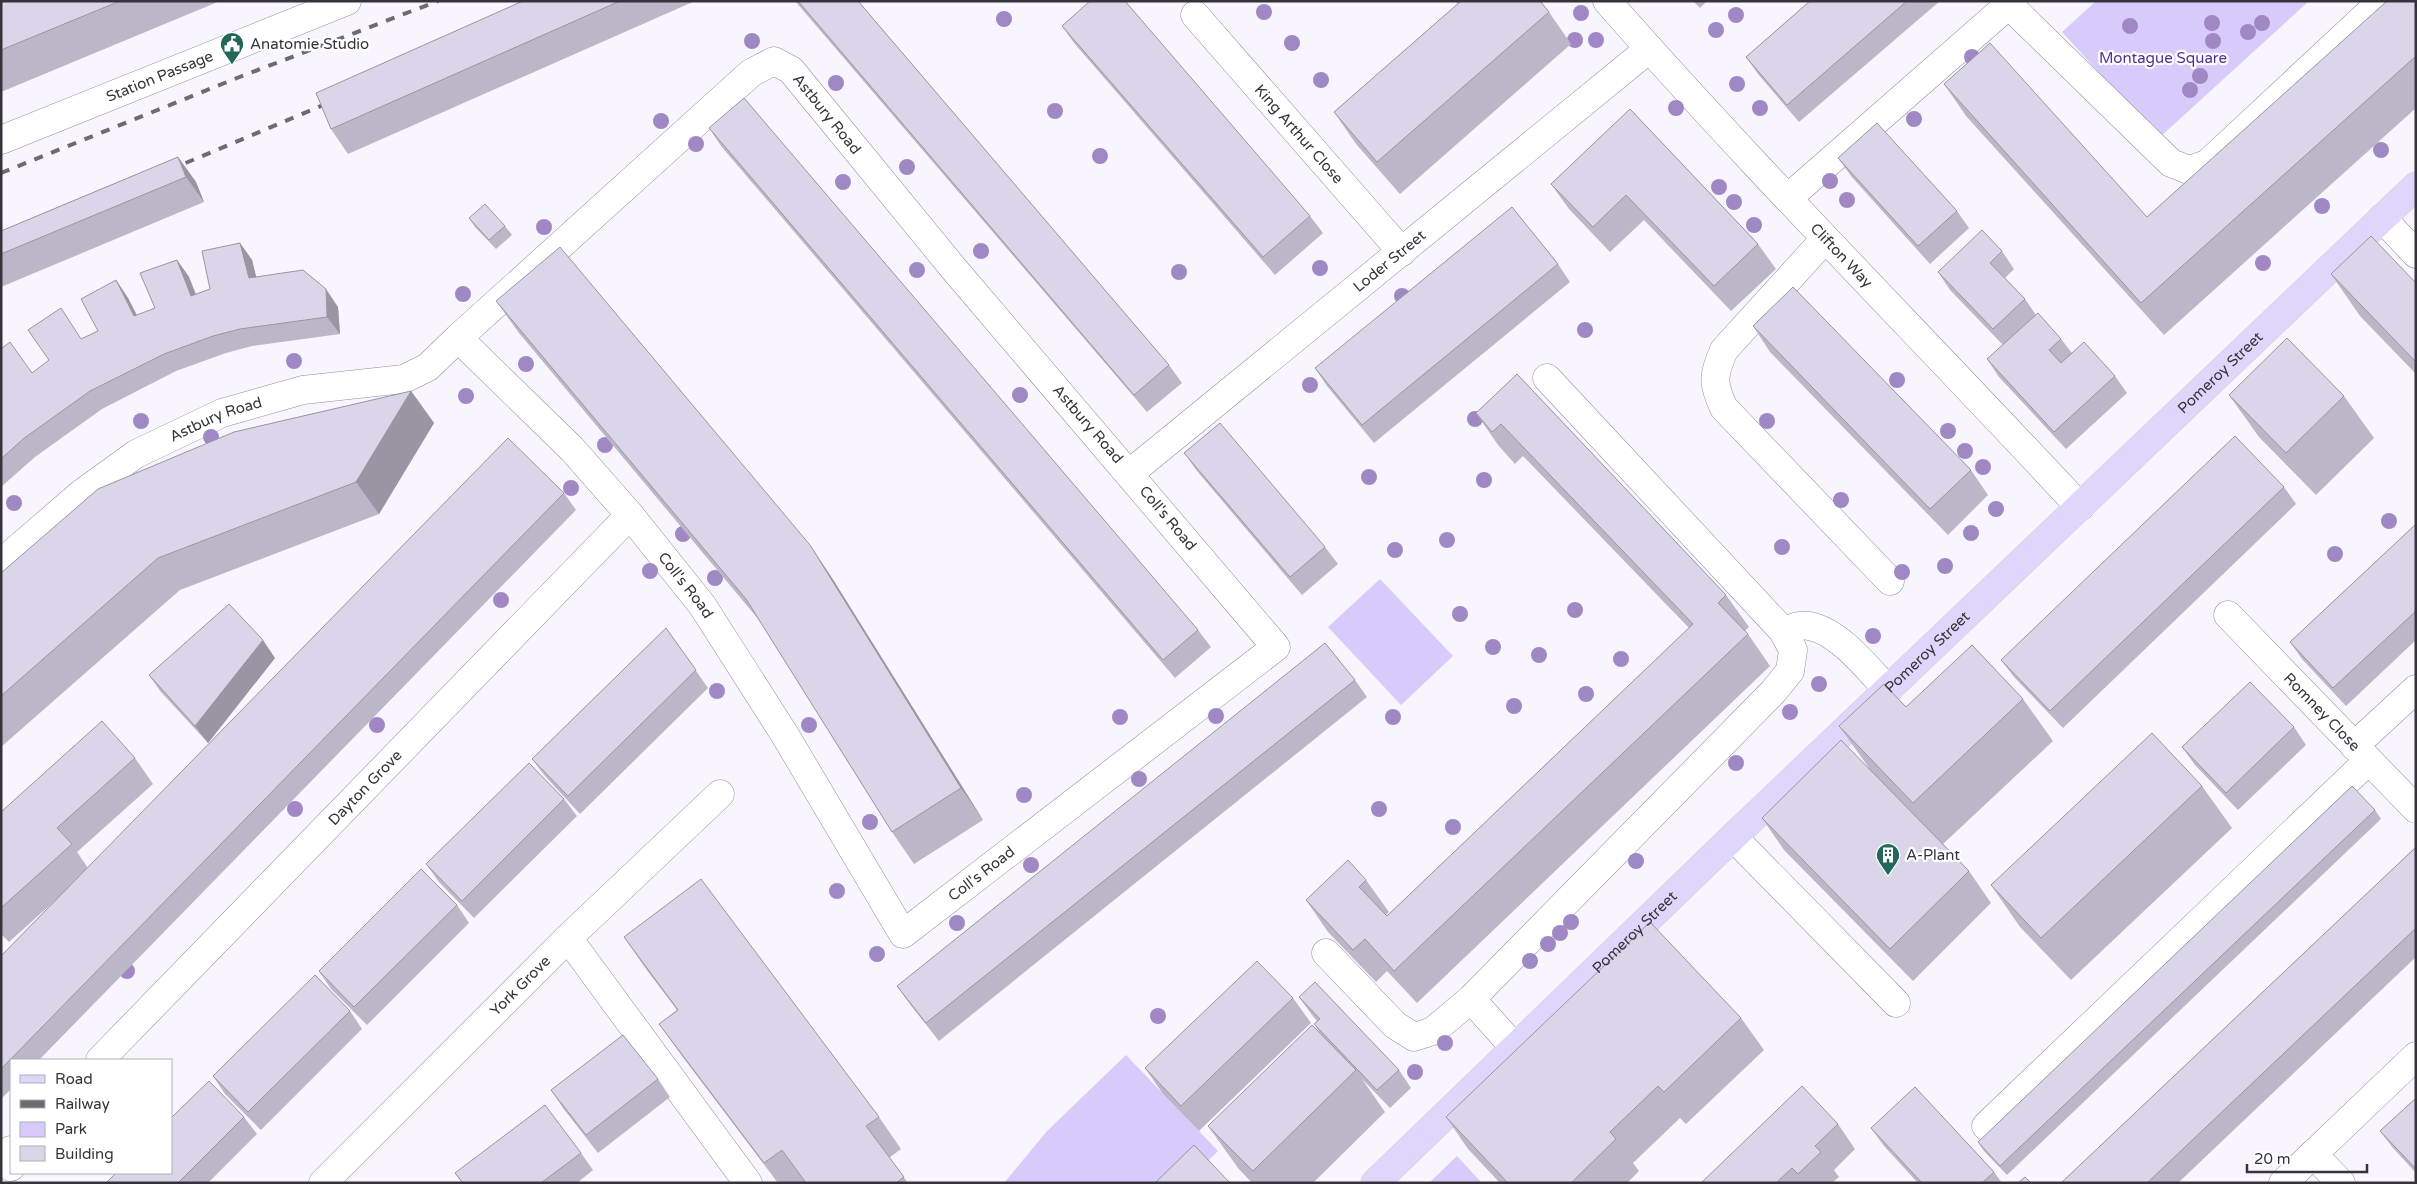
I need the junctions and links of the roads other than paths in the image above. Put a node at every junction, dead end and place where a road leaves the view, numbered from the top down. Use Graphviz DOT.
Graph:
graph roads {
  1 [pos="347,1"];
  2 [pos="1608,1"];
  3 [pos="2382,1"];
  4 [pos="2011,3"];
  5 [pos="1195,15"];
  6 [pos="1649,49"];
  7 [pos="1,140"];
  8 [pos="2416,186"];
  9 [pos="1788,198"];
  10 [pos="2382,218"];
  11 [pos="1826,239"];
  12 [pos="1402,252"];
  13 [pos="2416,254"];
  14 [pos="458,338"];
  15 [pos="1547,378"];
  16 [pos="1130,473"];
  17 [pos="2080,507"];
  18 [pos="630,515"];
  19 [pos="1,563"];
  20 [pos="1890,581"];
  21 [pos="2228,615"];
  22 [pos="1783,632"];
  23 [pos="2416,688"];
  24 [pos="1888,690"];
  25 [pos="2361,753"];
  26 [pos="720,794"];
  27 [pos="2416,809"];
  28 [pos="1733,837"];
  29 [pos="568,938"];
  30 [pos="1326,953"];
  31 [pos="1471,999"];
  32 [pos="1896,1003"];
  33 [pos="1515,1048"];
  34 [pos="2416,1056"];
  35 [pos="101,1059"];
  36 [pos="1986,1126"];
  37 [pos="10,1151"];
  38 [pos="2314,1154"];
  39 [pos="10,1167"];
  40 [pos="323,1183"];
  41 [pos="748,1183"];
  42 [pos="1375,1183"];
  43 [pos="2283,1183"];
  44 [pos="2342,1183"];
  1 -- 7 [label="street, Station Passage"];
  2 -- 6 [label="street, Clifton Way"];
  3 -- 4 [label="street"];
  4 -- 9 [label="street"];
  5 -- 12 [label="street, King Arthur Close"];
  6 -- 9 [label="street, Clifton Way"];
  6 -- 12 [label="street, Loder Street"];
  8 -- 10 [label="main road, Pomeroy Street"];
  9 -- 11 [label="street, Clifton Way"];
  10 -- 13 [label="street"];
  10 -- 17 [label="main road, Pomeroy Street"];
  11 -- 17 [label="street, Clifton Way"];
  11 -- 20 [label="street"];
  12 -- 16 [label="street, Loder Street"];
  14 -- 16 [label="street, Astbury Road"];
  14 -- 18 [label="street"];
  14 -- 19 [label="street, Astbury Road"];
  15 -- 22 [label="street"];
  16 -- 18 [label="street, Coll's Road"];
  17 -- 24 [label="main road, Pomeroy Street"];
  18 -- 35 [label="street, Dayton Grove"];
  21 -- 25 [label="street, Romney Close"];
  22 -- 24 [label="street"];
  22 -- 31 [label="street"];
  23 -- 25 [label="street"];
  24 -- 28 [label="main road, Pomeroy Street"];
  25 -- 27 [label="street, Romney Close"];
  25 -- 36 [label="street"];
  26 -- 29 [label="street, York Grove"];
  28 -- 32 [label="street"];
  28 -- 33 [label="main road, Pomeroy Street"];
  29 -- 40 [label="street, York Grove"];
  29 -- 41 [label="street"];
  30 -- 31 [label="street"];
  31 -- 33 [label="street"];
  33 -- 42 [label="main road, Pomeroy Street"];
  34 -- 38 [label="street"];
  37 -- 39 [label="street"];
  38 -- 43 [label="street"];
  38 -- 44 [label="street"];
}
